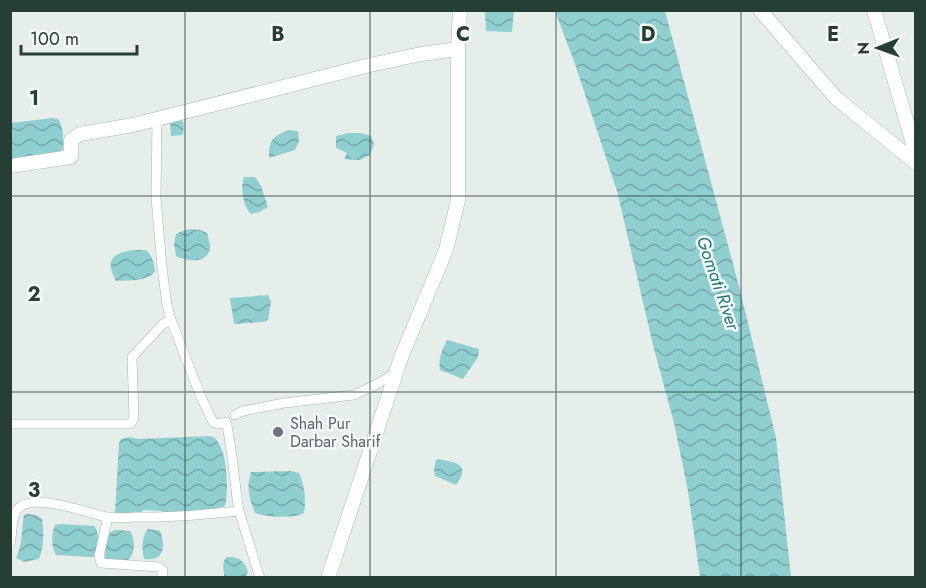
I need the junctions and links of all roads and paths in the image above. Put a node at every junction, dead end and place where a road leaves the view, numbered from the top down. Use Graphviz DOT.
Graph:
graph roads {
  1 [pos="460,10"];
  2 [pos="760,10"];
  3 [pos="874,10"];
  4 [pos="458,49"];
  5 [pos="157,118"];
  6 [pos="915,154"];
  7 [pos="915,163"];
  8 [pos="10,166"];
  9 [pos="171,320"];
  10 [pos="397,372"];
  11 [pos="235,415"];
  12 [pos="10,424"];
  13 [pos="239,511"];
  14 [pos="108,517"];
  15 [pos="10,544"];
  16 [pos="162,578"];
  17 [pos="260,578"];
  18 [pos="328,578"];
  1 -- 4 [label="street"];
  2 -- 7 [label="street"];
  3 -- 6 [label="street"];
  4 -- 5 [label="street"];
  4 -- 10 [label="street"];
  5 -- 8 [label="street"];
  5 -- 9 [label="street"];
  9 -- 12 [label="street"];
  9 -- 13 [label="street"];
  10 -- 11 [label="street"];
  10 -- 18 [label="street"];
  13 -- 14 [label="street"];
  13 -- 17 [label="street"];
  14 -- 15 [label="street"];
  14 -- 16 [label="street"];
}
